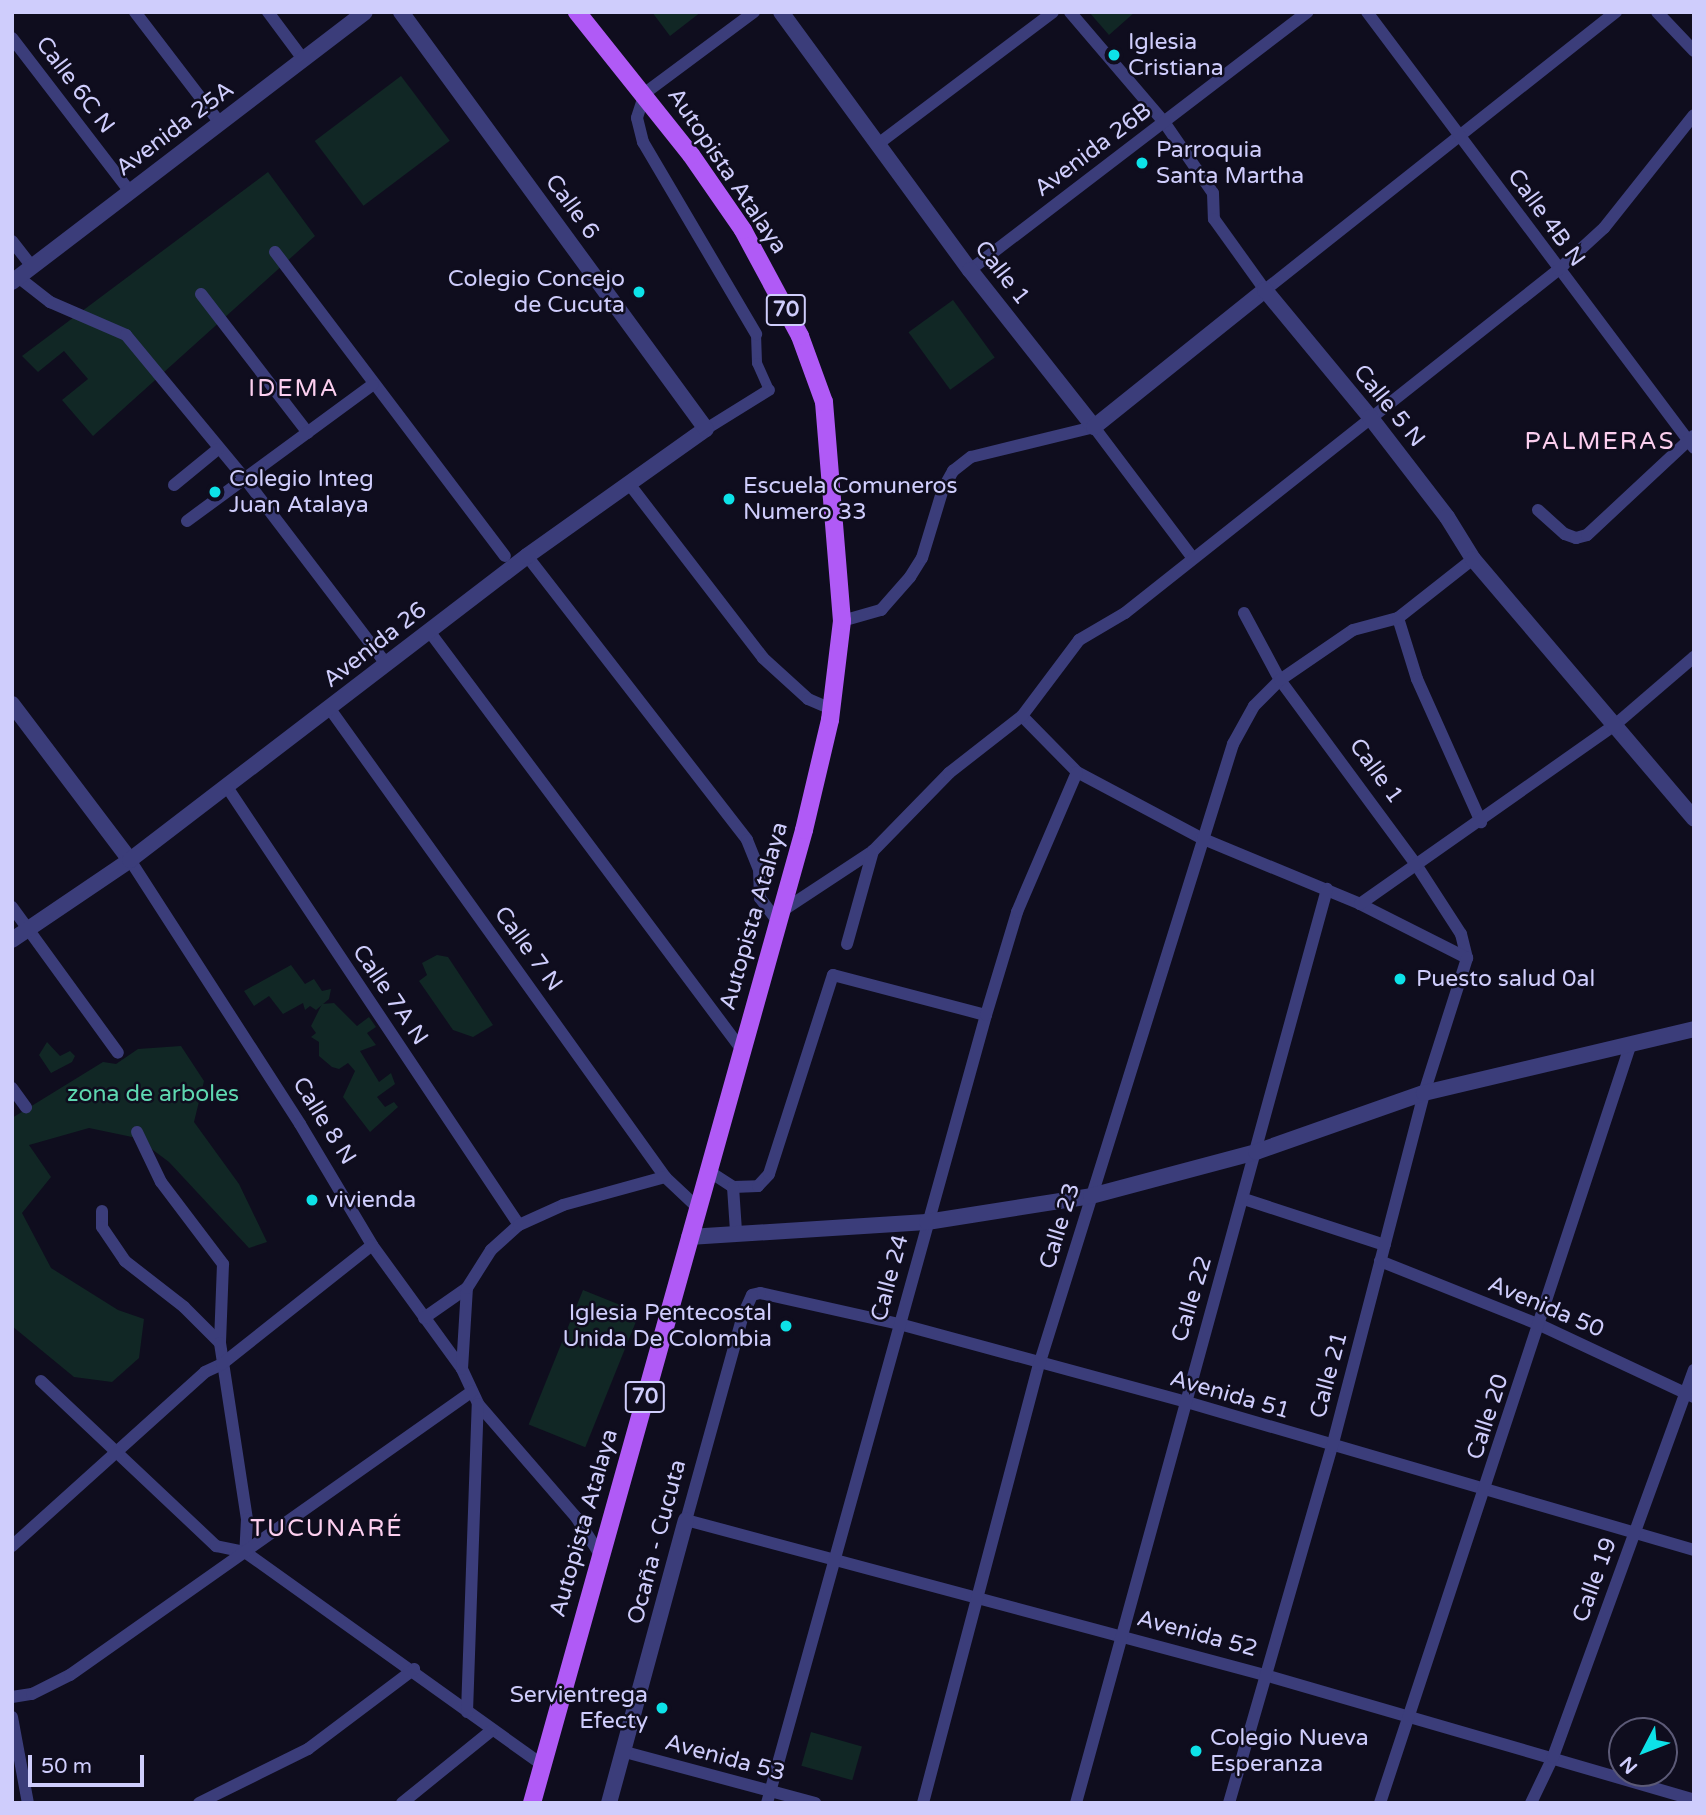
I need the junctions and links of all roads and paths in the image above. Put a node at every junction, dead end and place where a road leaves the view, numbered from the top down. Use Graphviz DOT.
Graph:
graph roads {
  1 [pos="135,12"];
  2 [pos="268,12"];
  3 [pos="365,12"];
  4 [pos="401,12"];
  5 [pos="577,12"];
  6 [pos="592,12"];
  7 [pos="754,12"];
  8 [pos="781,12"];
  9 [pos="1052,12"];
  10 [pos="1070,12"];
  11 [pos="1308,12"];
  12 [pos="1367,12"];
  13 [pos="1616,12"];
  14 [pos="1657,12"];
  15 [pos="12,38"];
  16 [pos="1694,51"];
  17 [pos="303,59"];
  18 [pos="629,73"];
  19 [pos="645,93"];
  20 [pos="1694,115"];
  21 [pos="1164,122"];
  22 [pos="220,123"];
  23 [pos="1459,136"];
  24 [pos="878,144"];
  25 [pos="130,192"];
  26 [pos="12,241"];
  27 [pos="275,252"];
  28 [pos="32,267"];
  29 [pos="970,270"];
  30 [pos="1558,270"];
  31 [pos="15,280"];
  32 [pos="1265,290"];
  33 [pos="201,294"];
  34 [pos="756,334"];
  35 [pos="372,385"];
  36 [pos="769,390"];
  37 [pos="1370,417"];
  38 [pos="1094,427"];
  39 [pos="706,429"];
  40 [pos="307,433"];
  41 [pos="1692,441"];
  42 [pos="218,449"];
  43 [pos="246,480"];
  44 [pos="174,485"];
  45 [pos="630,485"];
  46 [pos="1538,510"];
  47 [pos="187,521"];
  48 [pos="505,556"];
  49 [pos="527,556"];
  50 [pos="1192,557"];
  51 [pos="1474,559"];
  52 [pos="1244,613"];
  53 [pos="1398,618"];
  54 [pos="842,621"];
  55 [pos="429,631"];
  56 [pos="1694,657"];
  57 [pos="386,664"];
  58 [pos="1280,680"];
  59 [pos="12,704"];
  60 [pos="330,709"];
  61 [pos="832,709"];
  62 [pos="1022,716"];
  63 [pos="1616,723"];
  64 [pos="1077,772"];
  65 [pos="227,787"];
  66 [pos="1694,819"];
  67 [pos="1482,822"];
  68 [pos="1201,838"];
  69 [pos="873,851"];
  70 [pos="130,860"];
  71 [pos="1417,866"];
  72 [pos="1327,890"];
  73 [pos="1360,904"];
  74 [pos="12,907"];
  75 [pos="780,917"];
  76 [pos="28,929"];
  77 [pos="12,940"];
  78 [pos="847,944"];
  79 [pos="1466,958"];
  80 [pos="986,1015"];
  81 [pos="1694,1029"];
  82 [pos="1631,1043"];
  83 [pos="742,1050"];
  84 [pos="118,1053"];
  85 [pos="12,1088"];
  86 [pos="1424,1093"];
  87 [pos="26,1107"];
  88 [pos="137,1132"];
  89 [pos="1256,1152"];
  90 [pos="707,1170"];
  91 [pos="665,1177"];
  92 [pos="733,1187"];
  93 [pos="1091,1196"];
  94 [pos="1244,1199"];
  95 [pos="697,1207"];
  96 [pos="102,1211"];
  97 [pos="927,1222"];
  98 [pos="519,1226"];
  99 [pos="736,1231"];
  100 [pos="690,1237"];
  101 [pos="372,1245"];
  102 [pos="1385,1245"];
  103 [pos="1380,1261"];
  104 [pos="467,1288"];
  105 [pos="752,1295"];
  106 [pos="424,1318"];
  107 [pos="899,1324"];
  108 [pos="1540,1325"];
  109 [pos="220,1343"];
  110 [pos="222,1364"];
  111 [pos="1039,1365"];
  112 [pos="462,1369"];
  113 [pos="1694,1370"];
  114 [pos="41,1381"];
  115 [pos="472,1391"];
  116 [pos="1689,1395"];
  117 [pos="1183,1401"];
  118 [pos="478,1404"];
  119 [pos="1332,1447"];
  120 [pos="118,1450"];
  121 [pos="1486,1490"];
  122 [pos="686,1520"];
  123 [pos="1634,1532"];
  124 [pos="12,1546"];
  125 [pos="1694,1550"];
  126 [pos="245,1552"];
  127 [pos="601,1556"];
  128 [pos="835,1558"];
  129 [pos="977,1596"];
  130 [pos="1120,1635"];
  131 [pos="414,1669"];
  132 [pos="1265,1675"];
  133 [pos="12,1697"];
  134 [pos="467,1712"];
  135 [pos="1412,1716"];
  136 [pos="12,1717"];
  137 [pos="491,1731"];
  138 [pos="625,1752"];
  139 [pos="1553,1757"];
  140 [pos="542,1765"];
  141 [pos="768,1797"];
  142 [pos="1694,1800"];
  143 [pos="28,1803"];
  144 [pos="198,1803"];
  145 [pos="402,1803"];
  146 [pos="532,1803"];
  147 [pos="609,1803"];
  148 [pos="815,1803"];
  149 [pos="923,1803"];
  150 [pos="1076,1803"];
  151 [pos="1229,1803"];
  152 [pos="1381,1803"];
  153 [pos="1531,1803"];
  1 -- 22 [label="street"];
  2 -- 17 [label="street"];
  3 -- 17 [label="street, Avenida 25A"];
  4 -- 39 [label="street, Calle 6"];
  5 -- 18 [label="main road, Autopista Atalaya / 70"];
  6 -- 18 [label="main road, Autopista Atalaya / 70"];
  7 -- 19 [label="street"];
  8 -- 24 [label="street, Calle 1"];
  9 -- 24 [label="street"];
  10 -- 21 [label="street, Calle 5 N"];
  11 -- 21 [label="street, Avenida 26B"];
  12 -- 23 [label="street, Calle 4B N"];
  13 -- 23 [label="street"];
  14 -- 16 [label="street"];
  15 -- 25 [label="street, Calle 6C N"];
  17 -- 22 [label="street, Avenida 25A"];
  18 -- 19 [label="main road, Autopista Atalaya / 70"];
  19 -- 34 [label="street"];
  19 -- 54 [label="main road, Autopista Atalaya / 70"];
  20 -- 30 [label="street"];
  21 -- 29 [label="street, Avenida 26B"];
  21 -- 32 [label="street, Calle 5 N"];
  22 -- 25 [label="street, Avenida 25A"];
  23 -- 30 [label="street, Calle 4B N"];
  23 -- 32 [label="street"];
  24 -- 29 [label="street, Calle 1"];
  25 -- 28 [label="street, Avenida 25A"];
  26 -- 28 [label="street"];
  27 -- 35 [label="street"];
  28 -- 31 [label="street, Avenida 25A"];
  29 -- 38 [label="street, Calle 1"];
  30 -- 37 [label="street"];
  30 -- 41 [label="street, Calle 4B N"];
  31 -- 42 [label="street"];
  32 -- 37 [label="street, Calle 5 N"];
  32 -- 38 [label="street"];
  33 -- 40 [label="street"];
  34 -- 36 [label="street"];
  35 -- 40 [label="street"];
  35 -- 48 [label="street"];
  36 -- 39 [label="street, Avenida 26"];
  37 -- 50 [label="street"];
  37 -- 51 [label="street, Calle 5 N"];
  38 -- 50 [label="street, Calle 1"];
  38 -- 54 [label="street"];
  39 -- 45 [label="street, Avenida 26"];
  40 -- 43 [label="street"];
  41 -- 46 [label="street"];
  42 -- 43 [label="street"];
  42 -- 44 [label="street"];
  43 -- 47 [label="street"];
  43 -- 57 [label="street"];
  45 -- 49 [label="street, Avenida 26"];
  45 -- 61 [label="street"];
  49 -- 55 [label="street, Avenida 26"];
  49 -- 75 [label="street"];
  50 -- 62 [label="street"];
  51 -- 53 [label="street"];
  51 -- 63 [label="street, Calle 5 N"];
  52 -- 58 [label="street, Calle 1"];
  53 -- 58 [label="street, Calle 23"];
  53 -- 67 [label="street"];
  54 -- 61 [label="main road, Autopista Atalaya / 70"];
  55 -- 57 [label="street, Avenida 26"];
  55 -- 83 [label="street"];
  56 -- 63 [label="street"];
  57 -- 60 [label="street, Avenida 26"];
  58 -- 68 [label="street, Calle 23"];
  58 -- 71 [label="street, Calle 1"];
  59 -- 70 [label="street, Calle 8 N"];
  60 -- 65 [label="street, Avenida 26"];
  60 -- 91 [label="street, Calle 7 N"];
  61 -- 75 [label="main road, Autopista Atalaya / 70"];
  62 -- 64 [label="street"];
  62 -- 69 [label="street"];
  63 -- 66 [label="street, Calle 5 N"];
  63 -- 67 [label="street"];
  64 -- 68 [label="street"];
  64 -- 80 [label="street, Calle 24"];
  65 -- 70 [label="street, Avenida 26"];
  65 -- 98 [label="street, Calle 7A N"];
  67 -- 71 [label="street"];
  68 -- 72 [label="street"];
  68 -- 93 [label="street, Calle 23"];
  69 -- 75 [label="street"];
  69 -- 78 [label="street"];
  70 -- 76 [label="street, Avenida 26"];
  70 -- 101 [label="street, Calle 8 N"];
  71 -- 73 [label="street"];
  71 -- 79 [label="street, Calle 1"];
  72 -- 73 [label="street"];
  72 -- 89 [label="street, Calle 22"];
  73 -- 79 [label="street"];
  74 -- 76 [label="street"];
  75 -- 83 [label="main road, Autopista Atalaya / 70"];
  76 -- 77 [label="street, Avenida 26"];
  76 -- 84 [label="street"];
  79 -- 86 [label="street, Calle 21"];
  80 -- 92 [label="street"];
  80 -- 97 [label="street, Calle 24"];
  81 -- 82 [label="street"];
  82 -- 86 [label="street"];
  82 -- 108 [label="street, Calle 20"];
  83 -- 90 [label="main road, Autopista Atalaya / 70"];
  85 -- 87 [label="street"];
  86 -- 89 [label="street"];
  86 -- 102 [label="street, Calle 21"];
  88 -- 109 [label="street"];
  89 -- 93 [label="street"];
  89 -- 94 [label="street, Calle 22"];
  90 -- 92 [label="street"];
  90 -- 95 [label="main road, Autopista Atalaya / 70"];
  91 -- 95 [label="street, Calle 7 N"];
  91 -- 98 [label="street"];
  92 -- 99 [label="street"];
  93 -- 97 [label="street"];
  93 -- 111 [label="street, Calle 23"];
  94 -- 102 [label="street"];
  94 -- 117 [label="street, Calle 22"];
  95 -- 100 [label="main road, Autopista Atalaya / 70"];
  96 -- 109 [label="street"];
  97 -- 99 [label="street"];
  97 -- 107 [label="street, Calle 24"];
  98 -- 104 [label="street"];
  99 -- 100 [label="street"];
  100 -- 127 [label="main road, Autopista Atalaya / 70"];
  101 -- 106 [label="street, Calle 8 N"];
  101 -- 110 [label="street"];
  102 -- 103 [label="street, Calle 21"];
  103 -- 108 [label="street, Avenida 50"];
  103 -- 119 [label="street, Calle 21"];
  104 -- 106 [label="street"];
  104 -- 112 [label="street"];
  105 -- 107 [label="street, Avenida 51"];
  105 -- 122 [label="street, Ocaña - Cucuta"];
  106 -- 112 [label="street, Calle 8 N"];
  107 -- 111 [label="street, Avenida 51"];
  107 -- 128 [label="street, Calle 24"];
  108 -- 116 [label="street, Avenida 50"];
  108 -- 121 [label="street, Calle 20"];
  109 -- 110 [label="street"];
  110 -- 120 [label="street"];
  110 -- 126 [label="street"];
  111 -- 117 [label="street, Avenida 51"];
  111 -- 129 [label="street, Calle 23"];
  112 -- 115 [label="street, Calle 8 N"];
  113 -- 116 [label="street, Calle 19"];
  114 -- 120 [label="street"];
  115 -- 118 [label="street, Calle 8 N"];
  115 -- 126 [label="street"];
  116 -- 123 [label="street, Calle 19"];
  117 -- 119 [label="street, Avenida 51"];
  117 -- 130 [label="street, Calle 22"];
  118 -- 127 [label="street, Calle 8 N"];
  118 -- 134 [label="street"];
  119 -- 121 [label="street, Avenida 51"];
  119 -- 132 [label="street, Calle 21"];
  120 -- 124 [label="street"];
  120 -- 126 [label="street"];
  121 -- 123 [label="street, Avenida 51"];
  121 -- 135 [label="street, Calle 20"];
  122 -- 128 [label="street, Avenida 52"];
  122 -- 138 [label="street, Ocaña - Cucuta"];
  123 -- 125 [label="street, Avenida 51"];
  123 -- 139 [label="street, Calle 19"];
  126 -- 131 [label="street"];
  126 -- 133 [label="street"];
  127 -- 140 [label="main road, Autopista Atalaya / 70"];
  128 -- 129 [label="street, Avenida 52"];
  128 -- 141 [label="street, Calle 24"];
  129 -- 130 [label="street, Avenida 52"];
  129 -- 149 [label="street, Calle 23"];
  130 -- 132 [label="street, Avenida 52"];
  130 -- 150 [label="street, Calle 22"];
  131 -- 134 [label="street"];
  131 -- 144 [label="street"];
  132 -- 135 [label="street, Avenida 52"];
  132 -- 151 [label="street, Calle 21"];
  134 -- 137 [label="street"];
  135 -- 139 [label="street, Avenida 52"];
  135 -- 152 [label="street, Calle 20"];
  136 -- 143 [label="street"];
  137 -- 140 [label="street"];
  137 -- 145 [label="street"];
  138 -- 141 [label="street, Avenida 53"];
  138 -- 147 [label="street, Ocaña - Cucuta"];
  139 -- 142 [label="street, Avenida 52"];
  139 -- 153 [label="street, Calle 19"];
  140 -- 146 [label="main road, Autopista Atalaya / 70"];
  141 -- 148 [label="street, Avenida 53"];
}
